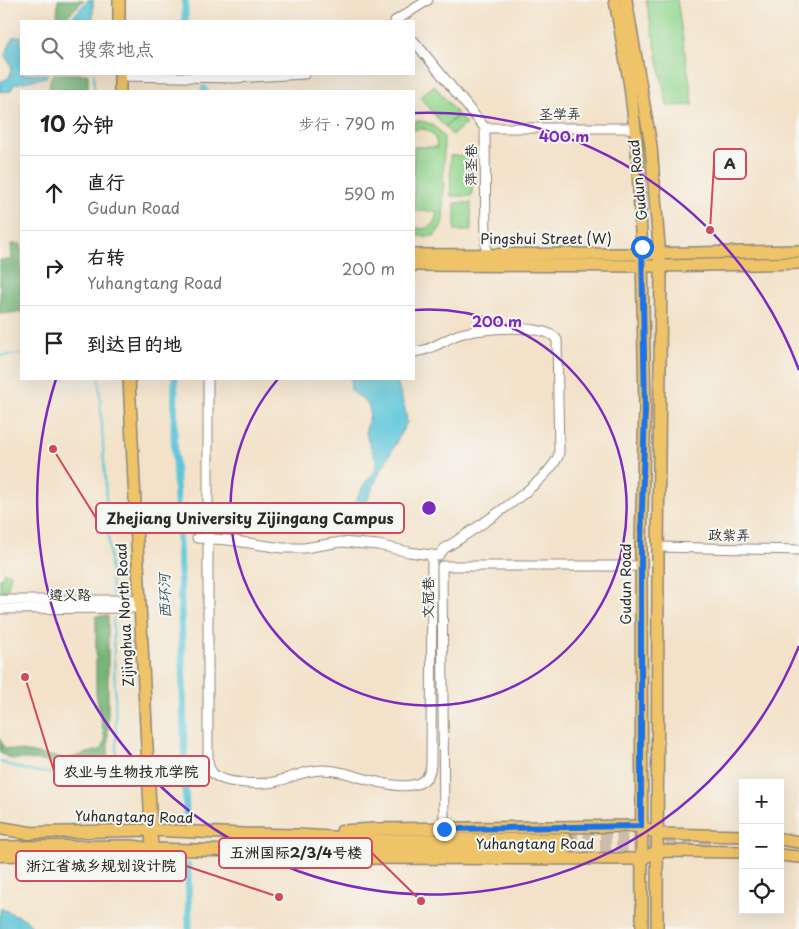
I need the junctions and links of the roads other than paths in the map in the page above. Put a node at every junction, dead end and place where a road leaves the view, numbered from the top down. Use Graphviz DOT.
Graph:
graph roads {
  1 [pos="119,0"];
  2 [pos="428,0"];
  3 [pos="615,0"];
  4 [pos="626,0"];
  5 [pos="119,20"];
  6 [pos="398,20"];
  7 [pos="415,42"];
  8 [pos="120,75"];
  9 [pos="288,75"];
  10 [pos="120,90"];
  11 [pos="485,128"];
  12 [pos="635,128"];
  13 [pos="799,250"];
  14 [pos="486,254"];
  15 [pos="661,254"];
  16 [pos="415,255"];
  17 [pos="642,260"];
  18 [pos="799,263"];
  19 [pos="415,266"];
  20 [pos="661,266"];
  21 [pos="415,352"];
  22 [pos="129,380"];
  23 [pos="208,380"];
  24 [pos="197,538"];
  25 [pos="208,538"];
  26 [pos="659,547"];
  27 [pos="799,550"];
  28 [pos="432,555"];
  29 [pos="641,566"];
  30 [pos="0,600"];
  31 [pos="140,604"];
  32 [pos="0,609"];
  33 [pos="641,826"];
  34 [pos="0,828"];
  35 [pos="444,829"];
  36 [pos="150,830"];
  37 [pos="0,833"];
  38 [pos="30,833"];
  39 [pos="658,834"];
  40 [pos="297,835"];
  41 [pos="739,836"];
  42 [pos="784,840"];
  43 [pos="799,842"];
  44 [pos="0,847"];
  45 [pos="152,849"];
  46 [pos="296,850"];
  47 [pos="658,851"];
  48 [pos="739,852"];
  49 [pos="0,855"];
  50 [pos="784,855"];
  51 [pos="799,857"];
  52 [pos="641,859"];
  53 [pos="642,929"];
  54 [pos="657,929"];
  1 -- 5 [label="main road"];
  2 -- 6 [label="street"];
  3 -- 12 [label="main road, Gudun Road"];
  4 -- 15 [label="main road, Gudun Road"];
  7 -- 11 [label="street, 萍圣巷"];
  8 -- 9 [label="street"];
  8 -- 10 [label="main road"];
  11 -- 12 [label="street, 圣学弄"];
  11 -- 14 [label="street, 萍圣巷"];
  12 -- 17 [label="main road, Gudun Road"];
  13 -- 15 [label="main road, Pingshui Street (W)"];
  14 -- 16 [label="main road, Pingshui Street (W)"];
  14 -- 17 [label="main road, Pingshui Street (W)"];
  15 -- 17 [label="main road, Pingshui Street (W)"];
  15 -- 20 [label="main road, Gudun Road"];
  17 -- 19 [label="main road, Pingshui Street (W)"];
  17 -- 20 [label="main road, Pingshui Street (W)"];
  17 -- 29 [label="main road, Gudun Road"];
  18 -- 20 [label="main road, Pingshui Street (W)"];
  20 -- 26 [label="main road, Gudun Road"];
  21 -- 28 [label="street"];
  22 -- 31 [label="main road, Zijinghua North Road"];
  23 -- 25 [label="street"];
  24 -- 25 [label="street"];
  25 -- 28 [label="street"];
  25 -- 28 [label="street"];
  26 -- 27 [label="street, 政紫弄"];
  26 -- 39 [label="main road, Gudun Road"];
  29 -- 33 [label="main road, Gudun Road"];
  29 -- 35 [label="street, 文冠巷"];
  30 -- 31 [label="street, 遵义路"];
  31 -- 32 [label="street, 遵义路"];
  31 -- 36 [label="main road, Zijinghua North Road"];
  33 -- 35 [label="main road, Yuhangtang Road"];
  33 -- 39 [label="main road, Yuhangtang Road"];
  33 -- 52 [label="main road, Gudun Road"];
  34 -- 38 [label="highway"];
  35 -- 40 [label="main road, Yuhangtang Road"];
  36 -- 38 [label="main road, Yuhangtang Road"];
  36 -- 40 [label="main road, Yuhangtang Road"];
  36 -- 45 [label="main road, Zijinghua North Road"];
  37 -- 38 [label="main road, Yuhangtang Road"];
  39 -- 41 [label="main road, Yuhangtang Road"];
  39 -- 47 [label="main road, Gudun Road"];
  40 -- 46 [label="main road, Yuhangtang Road"];
  42 -- 43 [label="main road"];
  44 -- 45 [label="main road, Yuhangtang Road"];
  45 -- 46 [label="main road, Yuhangtang Road"];
  45 -- 49 [label="highway"];
  46 -- 52 [label="main road, Yuhangtang Road"];
  47 -- 48 [label="main road, Yuhangtang Road"];
  47 -- 52 [label="main road, Yuhangtang Road"];
  47 -- 54 [label="main road, Gudun Road"];
  50 -- 51 [label="main road"];
  52 -- 53 [label="main road, Gudun Road"];
}
